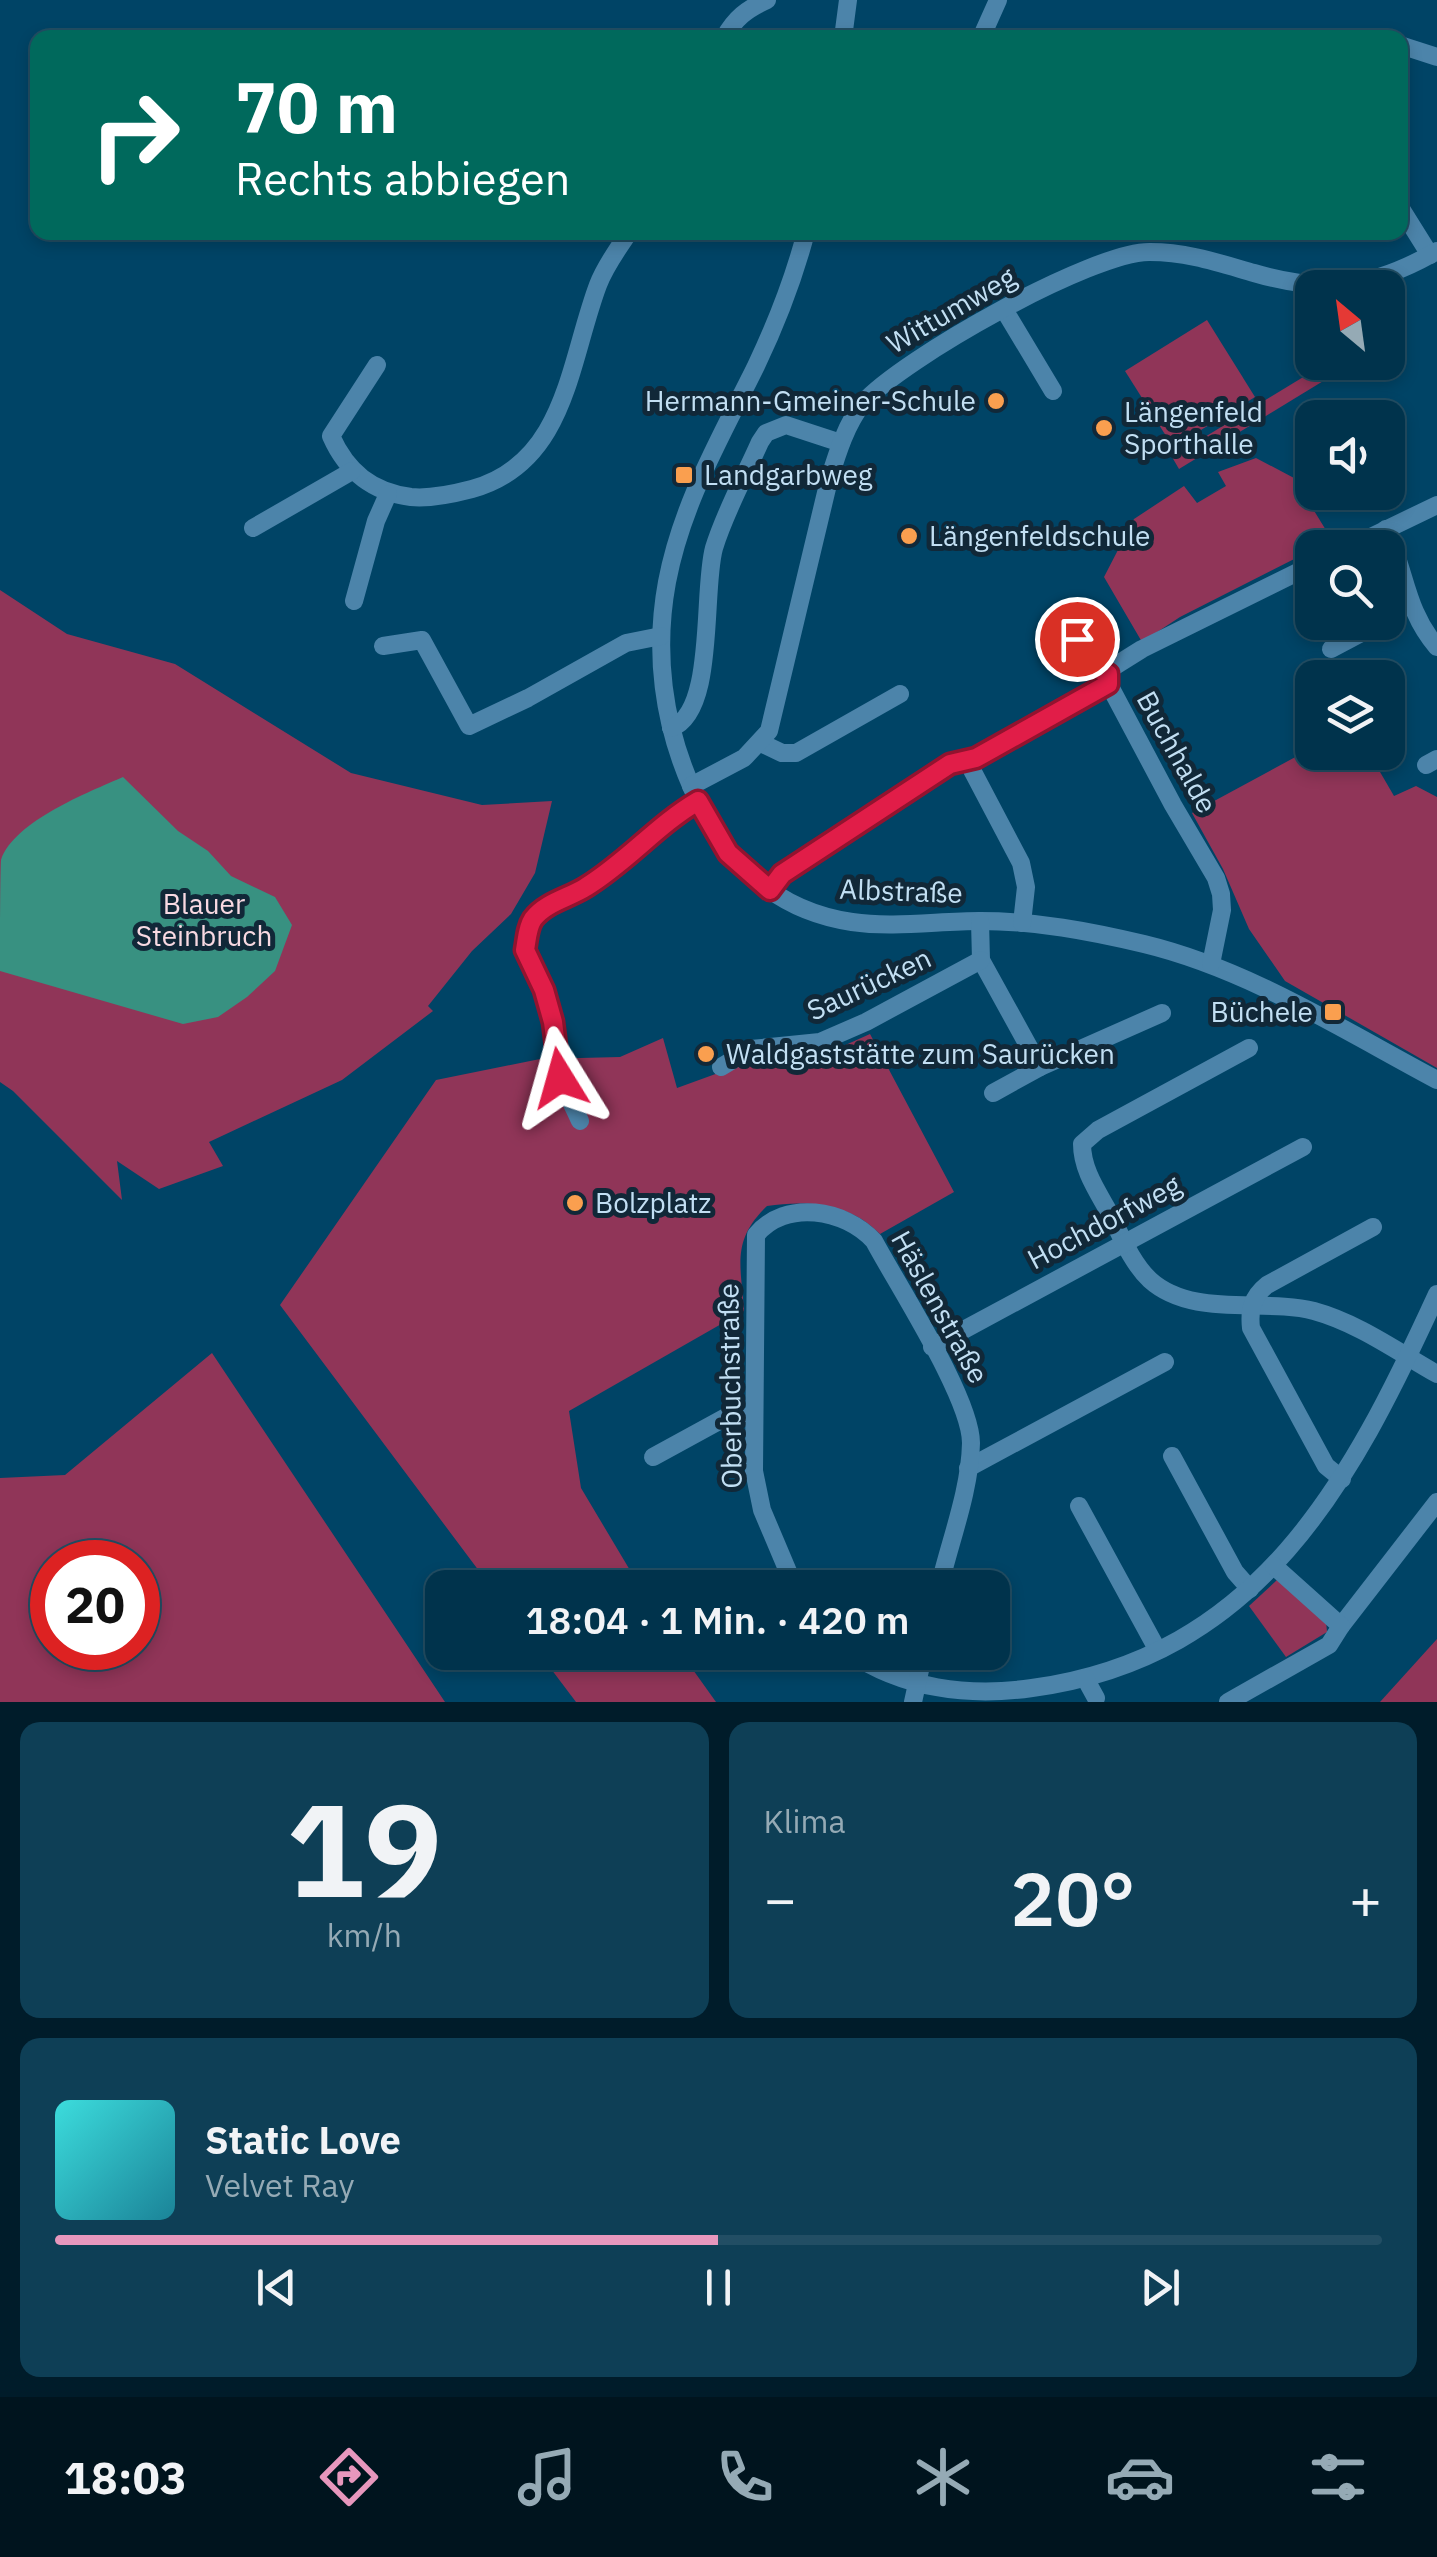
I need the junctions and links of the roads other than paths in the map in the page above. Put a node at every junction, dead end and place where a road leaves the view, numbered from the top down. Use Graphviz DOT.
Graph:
graph roads {
  1 [pos="767,0"];
  2 [pos="848,0"];
  3 [pos="998,0"];
  4 [pos="740,6"];
  5 [pos="729,30"];
  6 [pos="843,30"];
  7 [pos="984,30"];
  8 [pos="1408,48"];
  9 [pos="1437,57"];
  10 [pos="1408,217"];
  11 [pos="625,240"];
  12 [pos="803,240"];
  13 [pos="1433,253"];
  14 [pos="1004,310"];
  15 [pos="376,365"];
  16 [pos="1053,391"];
  17 [pos="841,443"];
  18 [pos="352,471"];
  19 [pos="388,494"];
  20 [pos="1437,505"];
  21 [pos="252,528"];
  22 [pos="1386,529"];
  23 [pos="1295,573"];
  24 [pos="354,602"];
  25 [pos="1411,608"];
  26 [pos="1405,611"];
  27 [pos="1062,612"];
  28 [pos="660,636"];
  29 [pos="1348,640"];
  30 [pos="383,646"];
  31 [pos="1437,647"];
  32 [pos="1330,649"];
  33 [pos="1108,679"];
  34 [pos="900,694"];
  35 [pos="671,728"];
  36 [pos="761,743"];
  37 [pos="976,758"];
  38 [pos="695,794"];
  39 [pos="770,890"];
  40 [pos="980,921"];
  41 [pos="1022,923"];
  42 [pos="981,960"];
  43 [pos="1211,964"];
  44 [pos="1162,1013"];
  45 [pos="1249,1048"];
  46 [pos="721,1067"];
  47 [pos="1040,1068"];
  48 [pos="1437,1080"];
  49 [pos="992,1093"];
  50 [pos="580,1121"];
  51 [pos="1303,1147"];
  52 [pos="1373,1227"];
  53 [pos="756,1236"];
  54 [pos="1124,1242"];
  55 [pos="1437,1294"];
  56 [pos="1252,1304"];
  57 [pos="932,1347"];
  58 [pos="1408,1357"];
  59 [pos="1165,1362"];
  60 [pos="1437,1374"];
  61 [pos="754,1417"];
  62 [pos="654,1456"];
  63 [pos="1172,1456"];
  64 [pos="968,1468"];
  65 [pos="1342,1479"];
  66 [pos="1437,1502"];
  67 [pos="1079,1506"];
  68 [pos="1274,1566"];
  69 [pos="788,1570"];
  70 [pos="943,1570"];
  71 [pos="1250,1589"];
  72 [pos="1341,1626"];
  73 [pos="1157,1649"];
  74 [pos="881,1670"];
  75 [pos="1085,1678"];
  76 [pos="916,1693"];
  77 [pos="1059,1693"];
  78 [pos="1096,1698"];
  79 [pos="1228,1702"];
  1 -- 4 [label="street"];
  2 -- 6 [label="street"];
  3 -- 7 [label="street"];
  4 -- 5 [label="street"];
  8 -- 9 [label="street"];
  10 -- 13 [label="street"];
  11 -- 19 [label="street"];
  12 -- 28 [label="street, Albstraße"];
  13 -- 14 [label="street, Wittumweg"];
  14 -- 16 [label="street"];
  14 -- 17 [label="street, Wittumweg"];
  15 -- 18 [label="street"];
  17 -- 35 [label="street"];
  17 -- 36 [label="street, Wittumweg"];
  18 -- 19 [label="street"];
  18 -- 21 [label="street"];
  19 -- 24 [label="street"];
  20 -- 22 [label="street"];
  22 -- 25 [label="street"];
  23 -- 33 [label="street, Buchhalde"];
  25 -- 26 [label="street"];
  25 -- 31 [label="street"];
  27 -- 33 [label="street"];
  28 -- 30 [label="street"];
  28 -- 35 [label="street, Albstraße"];
  29 -- 32 [label="street"];
  33 -- 37 [label="street"];
  33 -- 43 [label="street, Buchhalde"];
  34 -- 36 [label="street"];
  35 -- 38 [label="street, Albstraße"];
  36 -- 38 [label="street"];
  37 -- 39 [label="street"];
  37 -- 41 [label="street"];
  38 -- 39 [label="street, Albstraße"];
  38 -- 50 [label="street"];
  39 -- 40 [label="street, Albstraße"];
  40 -- 41 [label="street, Albstraße"];
  40 -- 42 [label="street"];
  41 -- 43 [label="street, Albstraße"];
  42 -- 46 [label="street, Saurücken"];
  42 -- 47 [label="street"];
  43 -- 48 [label="street, Albstraße"];
  44 -- 47 [label="street"];
  45 -- 54 [label="street"];
  47 -- 49 [label="street"];
  51 -- 54 [label="street, Hochdorfweg"];
  52 -- 56 [label="street"];
  53 -- 57 [label="street, Häslenstraße"];
  53 -- 61 [label="street, Oberbuchstraße"];
  54 -- 56 [label="street"];
  54 -- 57 [label="street, Hochdorfweg"];
  55 -- 58 [label="street"];
  56 -- 58 [label="street"];
  56 -- 65 [label="street"];
  57 -- 64 [label="street, Häslenstraße"];
  58 -- 60 [label="street"];
  58 -- 65 [label="street"];
  59 -- 64 [label="street"];
  61 -- 62 [label="street"];
  61 -- 69 [label="street, Oberbuchstraße"];
  63 -- 71 [label="street"];
  64 -- 70 [label="street, Häslenstraße"];
  65 -- 68 [label="street"];
  66 -- 72 [label="street"];
  67 -- 73 [label="street"];
  68 -- 71 [label="street"];
  68 -- 72 [label="street"];
  71 -- 73 [label="street"];
  72 -- 79 [label="street"];
  73 -- 75 [label="street"];
  74 -- 76 [label="street"];
  75 -- 77 [label="street"];
  75 -- 78 [label="street"];
  76 -- 77 [label="street"];
}
